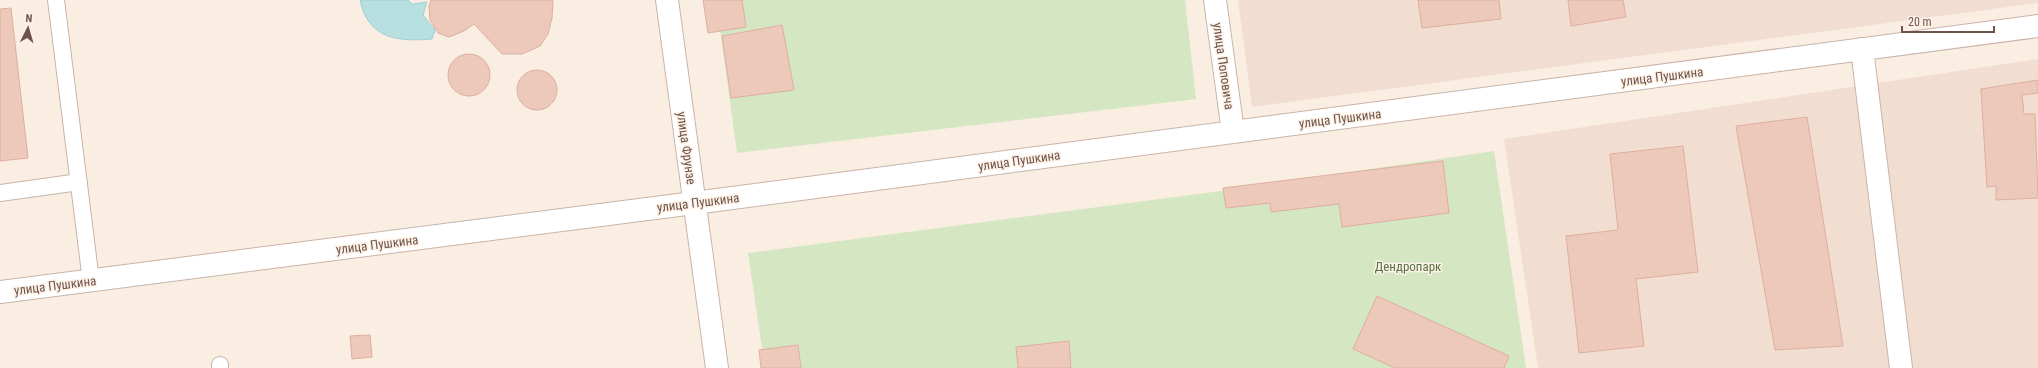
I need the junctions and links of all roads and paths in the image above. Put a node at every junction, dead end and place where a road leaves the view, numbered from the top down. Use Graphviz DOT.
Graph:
graph roads {
  1 [pos="56,0"];
  2 [pos="667,0"];
  3 [pos="1215,0"];
  4 [pos="2038,26"];
  5 [pos="1862,49"];
  6 [pos="1233,132"];
  7 [pos="79,182"];
  8 [pos="0,193"];
  9 [pos="694,203"];
  10 [pos="92,280"];
  11 [pos="0,292"];
  12 [pos="717,368"];
  13 [pos="1901,368"];
  1 -- 7 [label="lane"];
  2 -- 9 [label="street, улица Фрунзе"];
  3 -- 6 [label="street, улица Поповича"];
  4 -- 5 [label="street, улица Пушкина"];
  5 -- 6 [label="street, улица Пушкина"];
  5 -- 13 [label="street"];
  6 -- 9 [label="street, улица Пушкина"];
  7 -- 8 [label="lane"];
  7 -- 10 [label="lane"];
  9 -- 10 [label="street, улица Пушкина"];
  9 -- 12 [label="street, улица Фрунзе"];
  10 -- 11 [label="street, улица Пушкина"];
}
